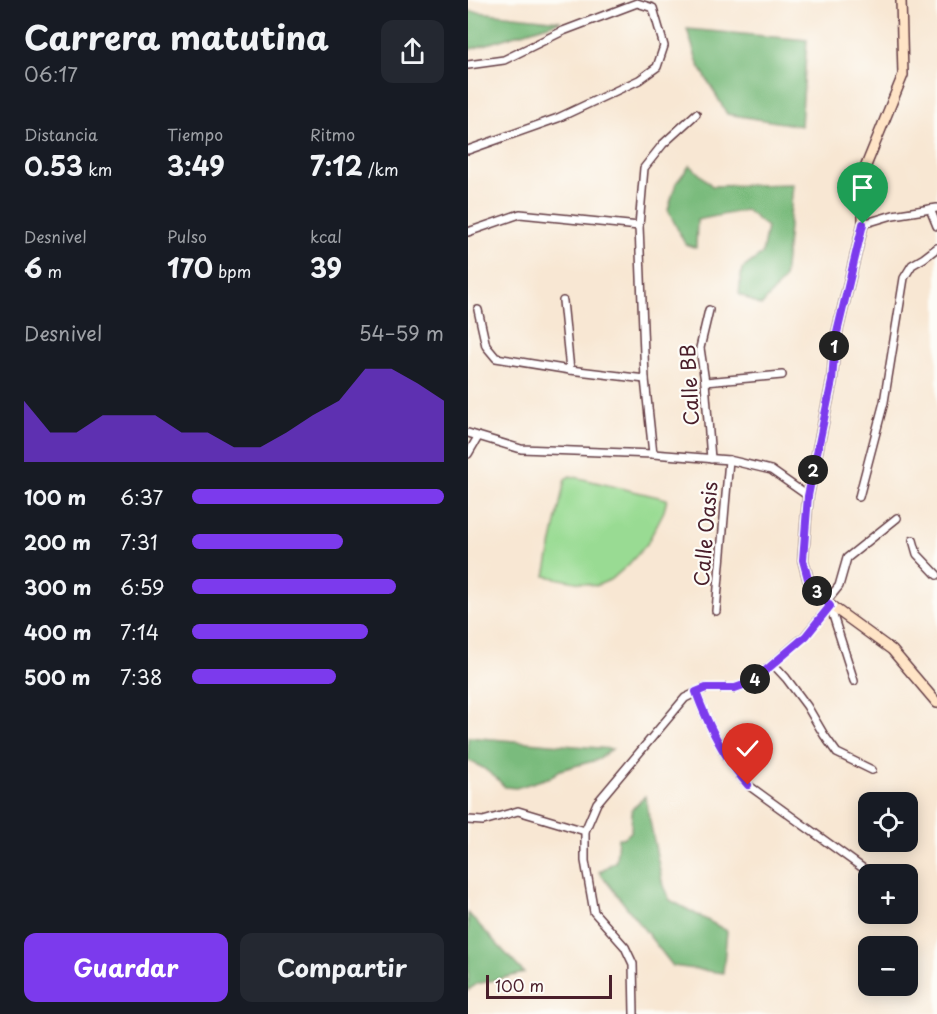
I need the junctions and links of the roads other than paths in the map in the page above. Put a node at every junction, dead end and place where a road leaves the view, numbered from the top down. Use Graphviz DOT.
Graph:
graph roads {
  1 [pos="901,0"];
  2 [pos="468,65"];
  3 [pos="696,114"];
  4 [pos="468,150"];
  5 [pos="933,209"];
  6 [pos="863,224"];
  7 [pos="639,226"];
  8 [pos="937,226"];
  9 [pos="468,232"];
  10 [pos="937,248"];
  11 [pos="563,301"];
  12 [pos="478,310"];
  13 [pos="709,310"];
  14 [pos="570,370"];
  15 [pos="782,375"];
  16 [pos="645,379"];
  17 [pos="705,382"];
  18 [pos="468,433"];
  19 [pos="478,437"];
  20 [pos="468,454"];
  21 [pos="653,454"];
  22 [pos="711,459"];
  23 [pos="729,460"];
  24 [pos="808,496"];
  25 [pos="859,497"];
  26 [pos="897,518"];
  27 [pos="913,540"];
  28 [pos="937,575"];
  29 [pos="828,604"];
  30 [pos="716,611"];
  31 [pos="772,664"];
  32 [pos="854,681"];
  33 [pos="696,692"];
  34 [pos="937,703"];
  35 [pos="872,770"];
  36 [pos="468,820"];
  37 [pos="585,831"];
  38 [pos="858,865"];
  39 [pos="634,1014"];
  1 -- 6 [label="street"];
  2 -- 4 [label="street"];
  3 -- 7 [label="street"];
  5 -- 6 [label="street"];
  5 -- 8 [label="street"];
  6 -- 24 [label="street"];
  7 -- 9 [label="street"];
  7 -- 16 [label="street"];
  10 -- 25 [label="street"];
  11 -- 14 [label="street"];
  12 -- 14 [label="street"];
  13 -- 17 [label="street, Calle BB"];
  14 -- 16 [label="street"];
  15 -- 17 [label="street"];
  16 -- 21 [label="street"];
  17 -- 22 [label="street, Calle BB"];
  18 -- 19 [label="street"];
  19 -- 20 [label="street"];
  19 -- 21 [label="street"];
  21 -- 22 [label="street"];
  22 -- 23 [label="street"];
  23 -- 24 [label="street"];
  23 -- 30 [label="street, Calle Oasis"];
  24 -- 29 [label="street"];
  26 -- 29 [label="street"];
  27 -- 28 [label="street"];
  29 -- 31 [label="street"];
  29 -- 32 [label="street"];
  29 -- 34 [label="street"];
  31 -- 33 [label="street"];
  31 -- 35 [label="street"];
  33 -- 37 [label="street"];
  33 -- 38 [label="street"];
  36 -- 37 [label="street"];
  37 -- 39 [label="street"];
}
